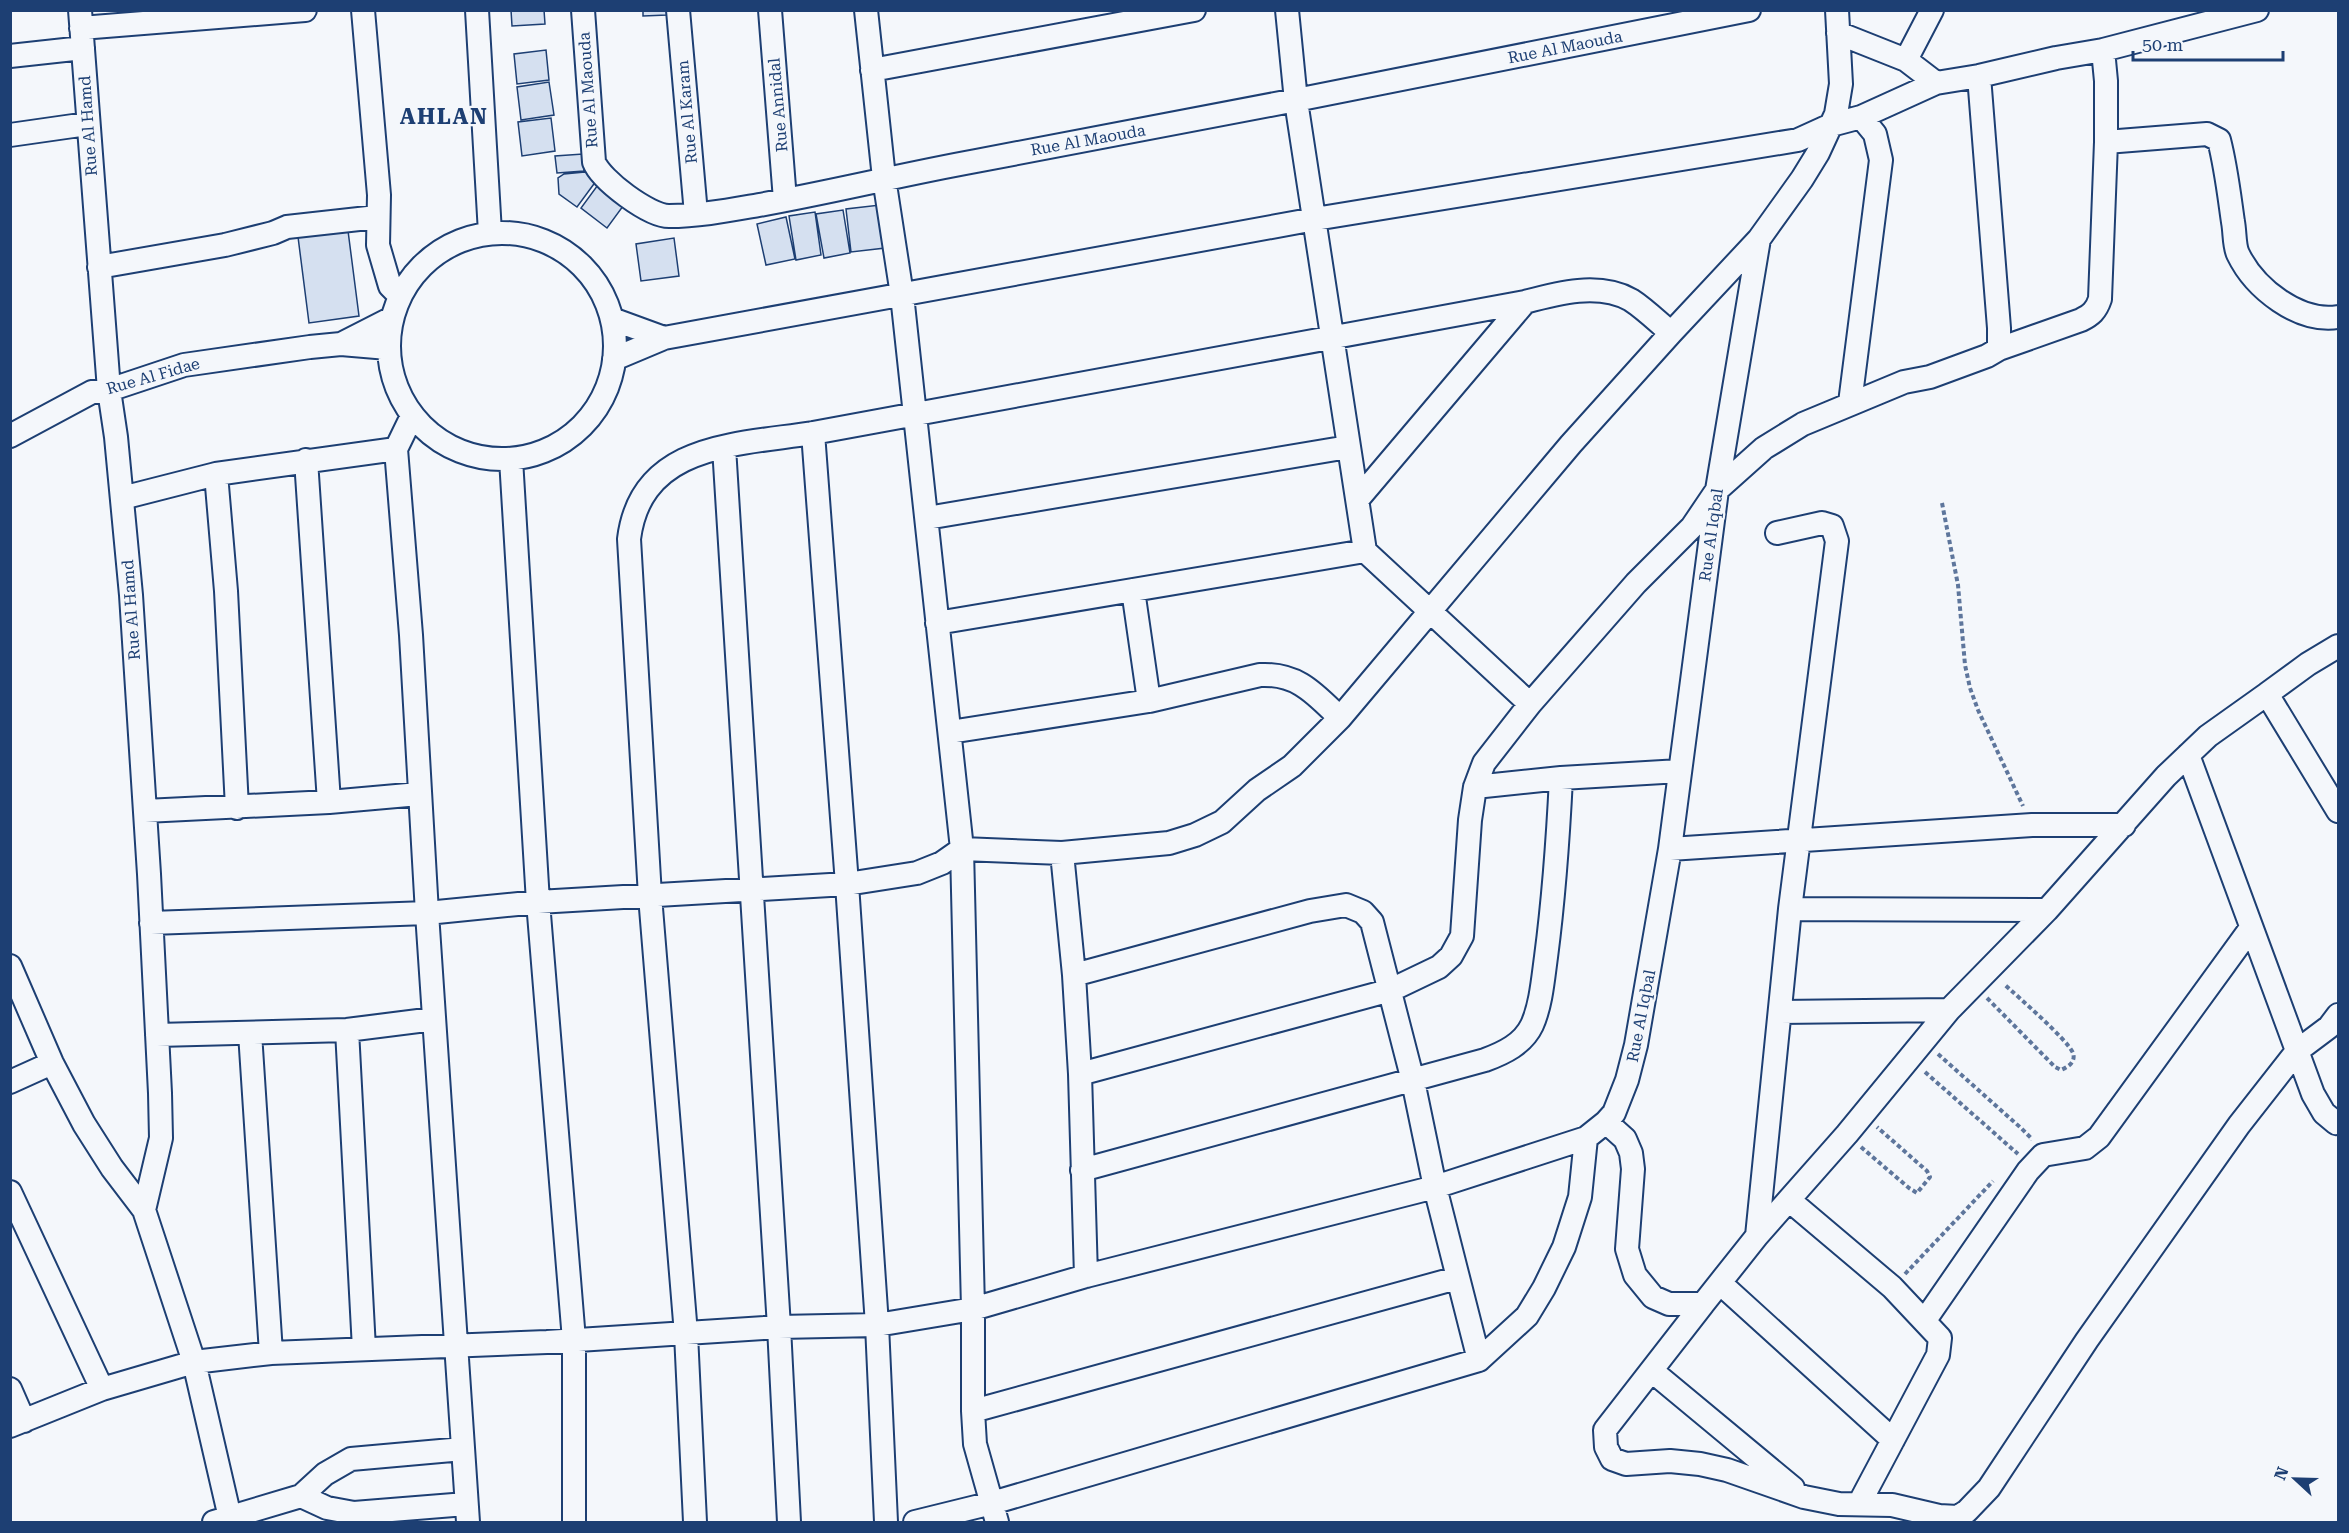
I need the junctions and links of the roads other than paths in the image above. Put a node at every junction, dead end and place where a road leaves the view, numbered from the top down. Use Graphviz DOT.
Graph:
graph roads {
  1 [pos="305,10"];
  2 [pos="363,10"];
  3 [pos="477,10"];
  4 [pos="583,10"];
  5 [pos="678,10"];
  6 [pos="770,10"];
  7 [pos="866,10"];
  8 [pos="1194,10"];
  9 [pos="1287,10"];
  10 [pos="1749,10"];
  11 [pos="1932,10"];
  12 [pos="2257,10"];
  13 [pos="1837,22"];
  14 [pos="81,29"];
  15 [pos="2103,50"];
  16 [pos="10,56"];
  17 [pos="1906,60"];
  18 [pos="872,70"];
  19 [pos="1980,76"];
  20 [pos="1936,83"];
  21 [pos="1296,101"];
  22 [pos="1861,117"];
  23 [pos="87,124"];
  24 [pos="1831,125"];
  25 [pos="10,135"];
  26 [pos="2106,142"];
  27 [pos="884,178"];
  28 [pos="786,200"];
  29 [pos="696,214"];
  30 [pos="377,217"];
  31 [pos="1315,219"];
  32 [pos="490,233"];
  33 [pos="1759,239"];
  34 [pos="99,267"];
  35 [pos="902,295"];
  36 [pos="400,296"];
  37 [pos="1525,302"];
  38 [pos="2338,317"];
  39 [pos="392,318"];
  40 [pos="612,319"];
  41 [pos="1671,333"];
  42 [pos="1333,337"];
  43 [pos="664,338"];
  44 [pos="341,344"];
  45 [pos="388,348"];
  46 [pos="1999,349"];
  47 [pos="614,359"];
  48 [pos="109,390"];
  49 [pos="1850,403"];
  50 [pos="914,414"];
  51 [pos="412,416"];
  52 [pos="813,433"];
  53 [pos="10,436"];
  54 [pos="724,447"];
  55 [pos="1348,447"];
  56 [pos="396,449"];
  57 [pos="511,459"];
  58 [pos="306,460"];
  59 [pos="216,474"];
  60 [pos="1717,490"];
  61 [pos="122,498"];
  62 [pos="1358,499"];
  63 [pos="927,518"];
  64 [pos="1777,533"];
  65 [pos="1365,551"];
  66 [pos="1133,590"];
  67 [pos="1431,612"];
  68 [pos="937,623"];
  69 [pos="2338,646"];
  70 [pos="2267,693"];
  71 [pos="1149,701"];
  72 [pos="1530,704"];
  73 [pos="1340,718"];
  74 [pos="950,732"];
  75 [pos="2188,755"];
  76 [pos="1680,771"];
  77 [pos="1561,778"];
  78 [pos="1475,787"];
  79 [pos="419,794"];
  80 [pos="329,802"];
  81 [pos="237,808"];
  82 [pos="144,811"];
  83 [pos="2338,811"];
  84 [pos="2124,825"];
  85 [pos="1798,842"];
  86 [pos="962,849"];
  87 [pos="1670,849"];
  88 [pos="1062,853"];
  89 [pos="847,884"];
  90 [pos="751,889"];
  91 [pos="650,896"];
  92 [pos="538,902"];
  93 [pos="1791,909"];
  94 [pos="2047,910"];
  95 [pos="427,913"];
  96 [pos="151,923"];
  97 [pos="2251,928"];
  98 [pos="10,966"];
  99 [pos="1074,975"];
  100 [pos="1391,990"];
  101 [pos="1949,1010"];
  102 [pos="1780,1012"];
  103 [pos="2338,1015"];
  104 [pos="434,1019"];
  105 [pos="348,1030"];
  106 [pos="250,1033"];
  107 [pos="157,1035"];
  108 [pos="2297,1051"];
  109 [pos="52,1063"];
  110 [pos="1080,1074"];
  111 [pos="1413,1081"];
  112 [pos="10,1082"];
  113 [pos="1606,1122"];
  114 [pos="2338,1122"];
  115 [pos="1586,1138"];
  116 [pos="1082,1170"];
  117 [pos="1435,1187"];
  118 [pos="10,1192"];
  119 [pos="1789,1200"];
  120 [pos="144,1210"];
  121 [pos="1757,1236"];
  122 [pos="1086,1276"];
  123 [pos="1457,1278"];
  124 [pos="1720,1283"];
  125 [pos="1703,1304"];
  126 [pos="973,1309"];
  127 [pos="1925,1320"];
  128 [pos="877,1325"];
  129 [pos="779,1327"];
  130 [pos="686,1334"];
  131 [pos="574,1340"];
  132 [pos="456,1345"];
  133 [pos="364,1349"];
  134 [pos="271,1353"];
  135 [pos="1479,1360"];
  136 [pos="194,1362"];
  137 [pos="1652,1371"];
  138 [pos="10,1389"];
  139 [pos="102,1389"];
  140 [pos="973,1411"];
  141 [pos="17,1424"];
  142 [pos="1893,1440"];
  143 [pos="463,1449"];
  144 [pos="301,1496"];
  145 [pos="1804,1497"];
  146 [pos="1859,1504"];
  147 [pos="467,1513"];
  148 [pos="994,1513"];
  149 [pos="225,1521"];
  150 [pos="574,1522"];
  151 [pos="695,1522"];
  152 [pos="789,1522"];
  153 [pos="886,1522"];
  154 [pos="915,1522"];
  1 -- 14 [label="street"];
  2 -- 30 [label="street"];
  3 -- 32 [label="street"];
  4 -- 29 [label="street, Rue Al Maouda"];
  5 -- 29 [label="street, Rue Al Karam"];
  6 -- 28 [label="street, Rue Annidal"];
  7 -- 18 [label="street"];
  8 -- 18 [label="street"];
  9 -- 21 [label="street"];
  10 -- 21 [label="street, Rue Al Maouda"];
  11 -- 17 [label="street"];
  12 -- 15 [label="street"];
  13 -- 17 [label="street"];
  13 -- 24 [label="street, Rue Al Iqbal"];
  14 -- 16 [label="street"];
  14 -- 23 [label="street, Rue Al Hamd"];
  15 -- 19 [label="street"];
  15 -- 26 [label="street"];
  17 -- 20 [label="street"];
  18 -- 27 [label="street"];
  19 -- 20 [label="street"];
  19 -- 46 [label="street"];
  20 -- 22 [label="street"];
  21 -- 27 [label="street, Rue Al Maouda"];
  21 -- 31 [label="street"];
  22 -- 24 [label="street"];
  22 -- 49 [label="street"];
  23 -- 25 [label="street"];
  23 -- 34 [label="street, Rue Al Hamd"];
  24 -- 31 [label="street"];
  24 -- 33 [label="street, Rue Al Iqbal"];
  26 -- 38 [label="street"];
  26 -- 46 [label="street"];
  27 -- 28 [label="street, Rue Al Maouda"];
  27 -- 35 [label="street"];
  28 -- 29 [label="street, Rue Al Maouda"];
  30 -- 34 [label="street"];
  30 -- 36 [label="street"];
  31 -- 35 [label="street"];
  31 -- 42 [label="street"];
  32 -- 36 [label="street"];
  32 -- 40 [label="street"];
  33 -- 41 [label="street"];
  33 -- 60 [label="street, Rue Al Iqbal"];
  34 -- 48 [label="street, Rue Al Hamd"];
  35 -- 43 [label="street"];
  35 -- 50 [label="street"];
  36 -- 39 [label="street"];
  37 -- 41 [label="street"];
  37 -- 42 [label="street"];
  37 -- 62 [label="street"];
  39 -- 44 [label="street, Rue Al Fidae"];
  39 -- 45 [label="street"];
  40 -- 43 [label="street"];
  40 -- 47 [label="street"];
  41 -- 67 [label="street"];
  42 -- 50 [label="street"];
  42 -- 55 [label="street"];
  43 -- 47 [label="street"];
  44 -- 45 [label="street, Rue Al Fidae"];
  44 -- 48 [label="street, Rue Al Fidae"];
  45 -- 51 [label="street"];
  46 -- 49 [label="street"];
  47 -- 57 [label="street"];
  48 -- 53 [label="street, Rue Al Fidae"];
  48 -- 61 [label="street, Rue Al Hamd"];
  49 -- 60 [label="street"];
  50 -- 52 [label="street"];
  50 -- 63 [label="street"];
  51 -- 56 [label="street"];
  51 -- 57 [label="street"];
  52 -- 54 [label="street"];
  52 -- 89 [label="street"];
  54 -- 90 [label="street"];
  54 -- 91 [label="street"];
  55 -- 62 [label="street"];
  55 -- 63 [label="street"];
  56 -- 58 [label="street"];
  56 -- 79 [label="street"];
  57 -- 92 [label="street"];
  58 -- 59 [label="street"];
  58 -- 80 [label="street"];
  59 -- 61 [label="street"];
  59 -- 81 [label="street"];
  60 -- 72 [label="street"];
  60 -- 76 [label="street, Rue Al Iqbal"];
  61 -- 82 [label="street, Rue Al Hamd"];
  62 -- 65 [label="street"];
  63 -- 68 [label="street"];
  64 -- 85 [label="street"];
  65 -- 66 [label="street"];
  65 -- 67 [label="street"];
  66 -- 68 [label="street"];
  66 -- 71 [label="street"];
  67 -- 72 [label="street"];
  67 -- 73 [label="street"];
  68 -- 74 [label="street"];
  69 -- 70 [label="street"];
  70 -- 75 [label="street"];
  70 -- 83 [label="street"];
  71 -- 73 [label="street"];
  71 -- 74 [label="street"];
  72 -- 78 [label="street"];
  73 -- 88 [label="street"];
  74 -- 86 [label="street"];
  75 -- 84 [label="street"];
  75 -- 97 [label="street"];
  76 -- 77 [label="street"];
  76 -- 87 [label="street, Rue Al Iqbal"];
  77 -- 78 [label="street"];
  77 -- 111 [label="street"];
  78 -- 100 [label="street"];
  79 -- 80 [label="street"];
  79 -- 95 [label="street"];
  80 -- 81 [label="street"];
  81 -- 82 [label="street"];
  82 -- 96 [label="street, Rue Al Hamd"];
  84 -- 85 [label="street"];
  84 -- 94 [label="street"];
  85 -- 87 [label="street"];
  85 -- 93 [label="street"];
  86 -- 88 [label="street"];
  86 -- 89 [label="street"];
  86 -- 126 [label="street"];
  87 -- 113 [label="street, Rue Al Iqbal"];
  88 -- 99 [label="street"];
  89 -- 90 [label="street"];
  89 -- 128 [label="street"];
  90 -- 91 [label="street"];
  90 -- 129 [label="street"];
  91 -- 92 [label="street"];
  91 -- 130 [label="street"];
  92 -- 95 [label="street"];
  92 -- 131 [label="street"];
  93 -- 94 [label="street"];
  93 -- 102 [label="street"];
  94 -- 101 [label="street"];
  95 -- 96 [label="street"];
  95 -- 104 [label="street"];
  96 -- 107 [label="street, Rue Al Hamd"];
  97 -- 108 [label="street"];
  97 -- 127 [label="street"];
  98 -- 109 [label="street"];
  99 -- 100 [label="street"];
  99 -- 110 [label="street"];
  100 -- 110 [label="street"];
  100 -- 111 [label="street"];
  101 -- 102 [label="street"];
  101 -- 119 [label="street"];
  102 -- 121 [label="street"];
  103 -- 108 [label="street"];
  104 -- 105 [label="street"];
  104 -- 132 [label="street"];
  105 -- 106 [label="street"];
  105 -- 133 [label="street"];
  106 -- 107 [label="street"];
  106 -- 134 [label="street"];
  107 -- 120 [label="street, Rue Al Hamd"];
  108 -- 114 [label="street"];
  108 -- 146 [label="street"];
  109 -- 112 [label="street"];
  109 -- 120 [label="street"];
  110 -- 116 [label="street"];
  111 -- 116 [label="street"];
  111 -- 117 [label="street"];
  113 -- 115 [label="street, Rue Al Iqbal"];
  113 -- 125 [label="street"];
  115 -- 117 [label="street"];
  115 -- 135 [label="street"];
  116 -- 122 [label="street"];
  117 -- 122 [label="street"];
  117 -- 123 [label="street"];
  118 -- 139 [label="street"];
  119 -- 121 [label="street"];
  119 -- 127 [label="street"];
  120 -- 136 [label="street"];
  121 -- 124 [label="street"];
  122 -- 126 [label="street"];
  123 -- 135 [label="street"];
  123 -- 140 [label="street"];
  124 -- 125 [label="street"];
  124 -- 142 [label="street"];
  125 -- 137 [label="street"];
  126 -- 128 [label="street"];
  126 -- 140 [label="street"];
  127 -- 142 [label="street"];
  128 -- 129 [label="street"];
  128 -- 153 [label="street"];
  129 -- 130 [label="street"];
  129 -- 152 [label="street"];
  130 -- 131 [label="street"];
  130 -- 151 [label="street"];
  131 -- 132 [label="street"];
  131 -- 150 [label="street"];
  132 -- 133 [label="street"];
  132 -- 143 [label="street"];
  133 -- 134 [label="street"];
  134 -- 136 [label="street"];
  135 -- 148 [label="street"];
  136 -- 139 [label="street"];
  136 -- 149 [label="street"];
  137 -- 145 [label="street"];
  137 -- 145 [label="street"];
  138 -- 141 [label="street"];
  139 -- 141 [label="street"];
  140 -- 148 [label="street"];
  142 -- 146 [label="street"];
  143 -- 144 [label="street"];
  143 -- 147 [label="street"];
  144 -- 147 [label="street"];
  144 -- 149 [label="street"];
  145 -- 146 [label="street"];
  148 -- 154 [label="street"];
}
